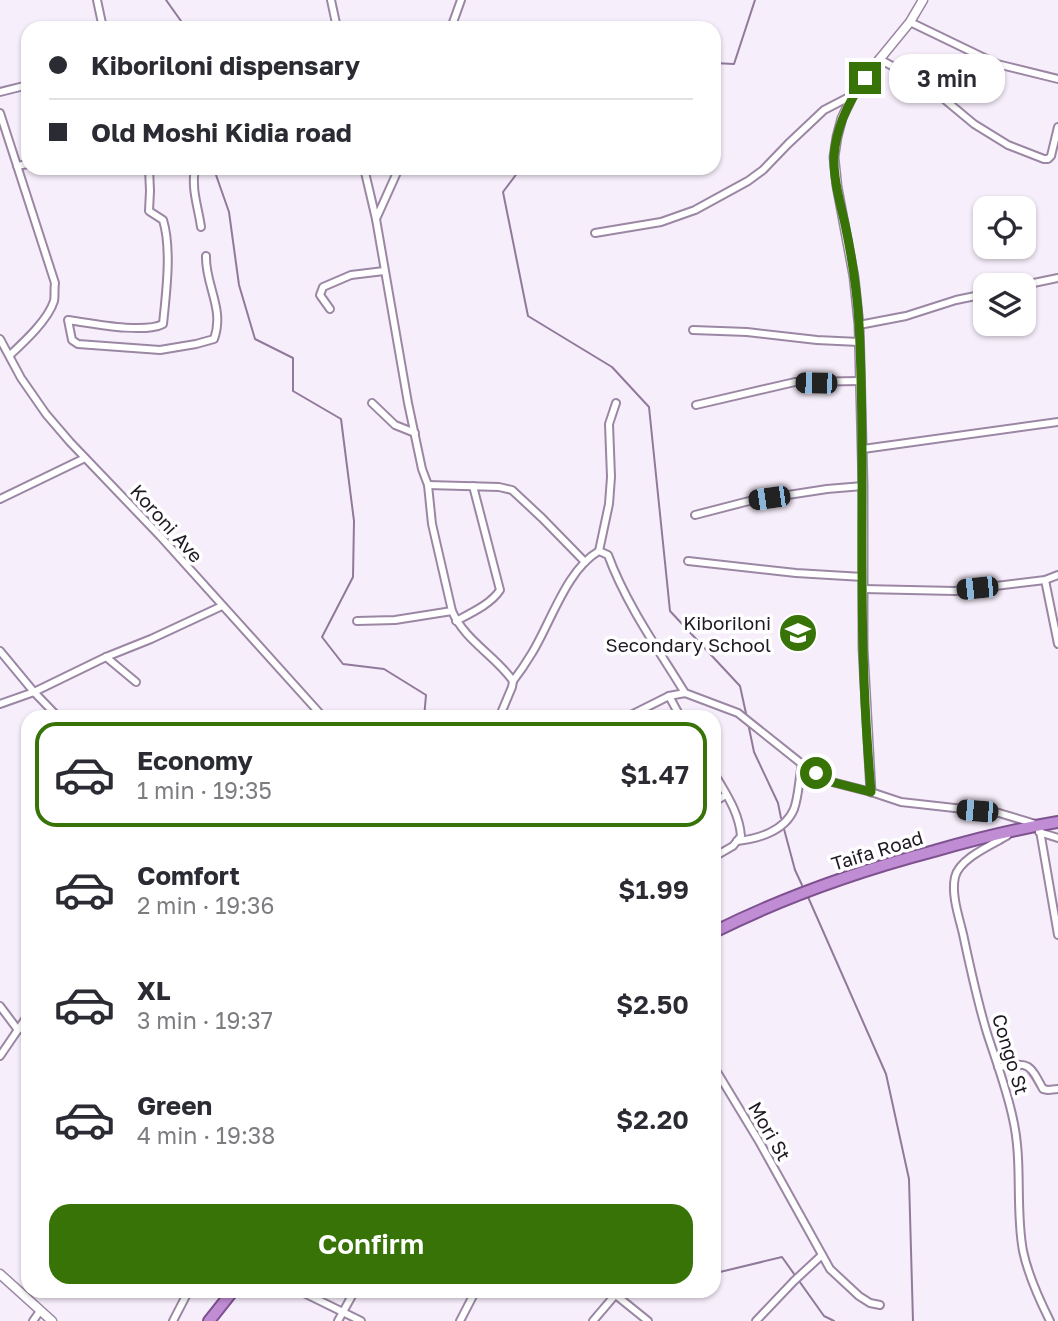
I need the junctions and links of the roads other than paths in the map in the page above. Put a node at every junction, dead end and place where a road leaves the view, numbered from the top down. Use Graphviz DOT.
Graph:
graph roads {
  1 [pos="97,0"];
  2 [pos="331,0"];
  3 [pos="461,0"];
  4 [pos="923,0"];
  5 [pos="102,21"];
  6 [pos="336,21"];
  7 [pos="454,21"];
  8 [pos="910,22"];
  9 [pos="879,59"];
  10 [pos="1058,79"];
  11 [pos="21,87"];
  12 [pos="0,92"];
  13 [pos="853,95"];
  14 [pos="0,113"];
  15 [pos="1058,127"];
  16 [pos="21,165"];
  17 [pos="17,166"];
  18 [pos="149,175"];
  19 [pos="194,175"];
  20 [pos="366,175"];
  21 [pos="396,175"];
  22 [pos="376,219"];
  23 [pos="201,227"];
  24 [pos="595,233"];
  25 [pos="206,256"];
  26 [pos="384,271"];
  27 [pos="1058,278"];
  28 [pos="1036,283"];
  29 [pos="973,296"];
  30 [pos="330,309"];
  31 [pos="859,325"];
  32 [pos="692,330"];
  33 [pos="0,339"];
  34 [pos="859,342"];
  35 [pos="10,355"];
  36 [pos="861,381"];
  37 [pos="372,403"];
  38 [pos="617,403"];
  39 [pos="696,405"];
  40 [pos="1058,422"];
  41 [pos="415,433"];
  42 [pos="863,449"];
  43 [pos="85,458"];
  44 [pos="428,485"];
  45 [pos="473,486"];
  46 [pos="863,486"];
  47 [pos="0,499"];
  48 [pos="695,515"];
  49 [pos="599,551"];
  50 [pos="688,561"];
  51 [pos="585,562"];
  52 [pos="1058,575"];
  53 [pos="863,577"];
  54 [pos="1045,580"];
  55 [pos="863,589"];
  56 [pos="222,606"];
  57 [pos="452,611"];
  58 [pos="358,621"];
  59 [pos="456,621"];
  60 [pos="1058,644"];
  61 [pos="0,651"];
  62 [pos="106,657"];
  63 [pos="136,681"];
  64 [pos="513,681"];
  65 [pos="34,692"];
  66 [pos="684,694"];
  67 [pos="669,696"];
  68 [pos="0,704"];
  69 [pos="51,710"];
  70 [pos="317,710"];
  71 [pos="502,710"];
  72 [pos="640,710"];
  73 [pos="677,710"];
  74 [pos="802,764"];
  75 [pos="721,786"];
  76 [pos="871,792"];
  77 [pos="726,795"];
  78 [pos="721,798"];
  79 [pos="1058,822"];
  80 [pos="1019,828"];
  81 [pos="1039,829"];
  82 [pos="1058,838"];
  83 [pos="737,841"];
  84 [pos="721,853"];
  85 [pos="1056,914"];
  86 [pos="721,929"];
  87 [pos="1058,934"];
  88 [pos="0,1006"];
  89 [pos="21,1026"];
  90 [pos="18,1030"];
  91 [pos="0,1056"];
  92 [pos="998,1067"];
  93 [pos="721,1079"];
  94 [pos="723,1083"];
  95 [pos="1058,1089"];
  96 [pos="822,1255"];
  97 [pos="0,1274"];
  98 [pos="21,1291"];
  99 [pos="29,1298"];
  100 [pos="185,1298"];
  101 [pos="227,1298"];
  102 [pos="314,1298"];
  103 [pos="351,1298"];
  104 [pos="472,1298"];
  105 [pos="610,1298"];
  106 [pos="621,1298"];
  107 [pos="880,1305"];
  108 [pos="40,1311"];
  109 [pos="343,1312"];
  110 [pos="33,1321"];
  111 [pos="52,1321"];
  112 [pos="173,1321"];
  113 [pos="209,1321"];
  114 [pos="338,1321"];
  115 [pos="361,1321"];
  116 [pos="460,1321"];
  117 [pos="593,1321"];
  118 [pos="648,1321"];
  119 [pos="756,1321"];
  120 [pos="1050,1321"];
  1 -- 5 [label="street"];
  2 -- 6 [label="street"];
  3 -- 7 [label="street"];
  4 -- 8 [label="street"];
  8 -- 9 [label="street"];
  8 -- 10 [label="street"];
  9 -- 13 [label="street"];
  9 -- 15 [label="street"];
  11 -- 12 [label="street"];
  13 -- 24 [label="street"];
  13 -- 31 [label="street"];
  14 -- 17 [label="street"];
  16 -- 17 [label="street"];
  17 -- 35 [label="street"];
  18 -- 25 [label="street"];
  19 -- 23 [label="street"];
  20 -- 22 [label="street"];
  21 -- 22 [label="street"];
  22 -- 26 [label="street"];
  26 -- 30 [label="street"];
  26 -- 41 [label="street"];
  27 -- 28 [label="street"];
  29 -- 31 [label="street"];
  31 -- 34 [label="street"];
  32 -- 34 [label="street"];
  33 -- 35 [label="street, Koroni Ave"];
  34 -- 36 [label="street"];
  35 -- 43 [label="street, Koroni Ave"];
  36 -- 39 [label="street"];
  36 -- 42 [label="street"];
  37 -- 41 [label="street"];
  38 -- 49 [label="street"];
  40 -- 42 [label="street"];
  41 -- 44 [label="street"];
  42 -- 46 [label="street"];
  43 -- 47 [label="street"];
  43 -- 56 [label="street, Koroni Ave"];
  44 -- 45 [label="street"];
  44 -- 57 [label="street"];
  45 -- 51 [label="street"];
  45 -- 59 [label="street"];
  46 -- 48 [label="street"];
  46 -- 53 [label="street"];
  49 -- 51 [label="street"];
  49 -- 66 [label="street"];
  50 -- 53 [label="street"];
  51 -- 64 [label="street"];
  52 -- 54 [label="street"];
  53 -- 55 [label="street"];
  54 -- 55 [label="street"];
  54 -- 60 [label="street"];
  55 -- 76 [label="street"];
  56 -- 62 [label="street"];
  56 -- 70 [label="street, Koroni Ave"];
  57 -- 58 [label="street"];
  57 -- 59 [label="street"];
  59 -- 64 [label="street"];
  61 -- 65 [label="street"];
  62 -- 63 [label="street"];
  62 -- 65 [label="street"];
  64 -- 71 [label="street"];
  65 -- 68 [label="street"];
  65 -- 69 [label="street"];
  66 -- 67 [label="street"];
  66 -- 74 [label="street"];
  67 -- 72 [label="street"];
  67 -- 73 [label="street"];
  74 -- 76 [label="street"];
  74 -- 83 [label="street"];
  75 -- 77 [label="street"];
  76 -- 81 [label="street"];
  77 -- 78 [label="street"];
  77 -- 83 [label="street"];
  79 -- 81 [label="highway, Taifa Road"];
  80 -- 81 [label="highway, Taifa Road"];
  80 -- 86 [label="highway, Taifa Road"];
  80 -- 92 [label="street, Congo St"];
  81 -- 82 [label="street"];
  81 -- 85 [label="street"];
  83 -- 84 [label="street"];
  85 -- 87 [label="street"];
  88 -- 90 [label="street"];
  89 -- 90 [label="street"];
  90 -- 91 [label="street"];
  92 -- 95 [label="street"];
  92 -- 120 [label="street, Congo St"];
  93 -- 94 [label="street, Mori St"];
  94 -- 96 [label="street, Mori St"];
  96 -- 107 [label="street, Mori St"];
  96 -- 119 [label="street"];
  97 -- 98 [label="street"];
  99 -- 108 [label="street"];
  100 -- 112 [label="street"];
  101 -- 113 [label="highway"];
  102 -- 109 [label="street"];
  103 -- 109 [label="street"];
  104 -- 116 [label="street"];
  105 -- 117 [label="street"];
  106 -- 118 [label="street"];
  108 -- 110 [label="street"];
  108 -- 111 [label="street"];
  109 -- 114 [label="street"];
  109 -- 115 [label="street"];
}
